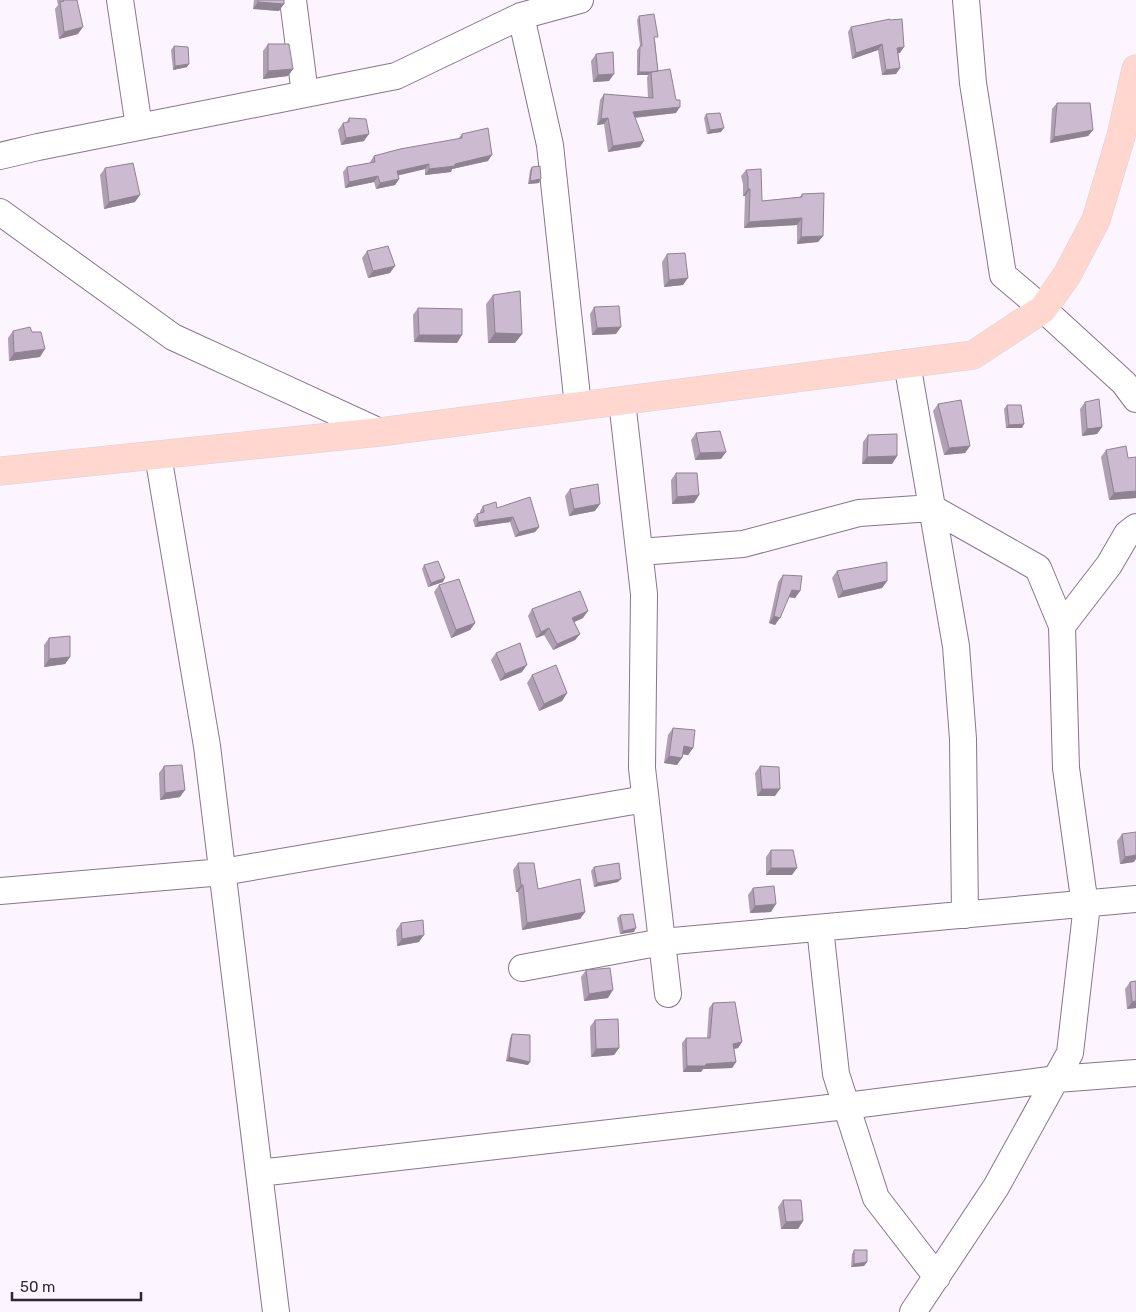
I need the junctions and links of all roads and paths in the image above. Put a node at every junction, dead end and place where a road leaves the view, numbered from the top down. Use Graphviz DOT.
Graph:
graph roads {
  1 [pos="120,0"];
  2 [pos="293,0"];
  3 [pos="580,0"];
  4 [pos="966,0"];
  5 [pos="520,16"];
  6 [pos="1136,68"];
  7 [pos="305,94"];
  8 [pos="139,127"];
  9 [pos="1126,148"];
  10 [pos="0,156"];
  11 [pos="0,212"];
  12 [pos="1043,309"];
  13 [pos="907,363"];
  14 [pos="1132,387"];
  15 [pos="622,401"];
  16 [pos="578,406"];
  17 [pos="380,432"];
  18 [pos="158,455"];
  19 [pos="0,471"];
  20 [pos="932,508"];
  21 [pos="1136,527"];
  22 [pos="640,552"];
  23 [pos="1062,626"];
  24 [pos="645,799"];
  25 [pos="223,872"];
  26 [pos="0,892"];
  27 [pos="1136,899"];
  28 [pos="1085,904"];
  29 [pos="965,915"];
  30 [pos="820,928"];
  31 [pos="662,942"];
  32 [pos="522,968"];
  33 [pos="668,994"];
  34 [pos="1136,1074"];
  35 [pos="1057,1079"];
  36 [pos="846,1106"];
  37 [pos="259,1173"];
  38 [pos="937,1277"];
  39 [pos="276,1312"];
  40 [pos="913,1312"];
  1 -- 8 [label="street"];
  2 -- 7 [label="street"];
  3 -- 5 [label="street"];
  4 -- 12 [label="street"];
  5 -- 7 [label="street"];
  5 -- 16 [label="street"];
  6 -- 9 [label="main road"];
  7 -- 8 [label="street"];
  8 -- 10 [label="street"];
  9 -- 12 [label="main road"];
  11 -- 17 [label="street"];
  12 -- 13 [label="main road"];
  12 -- 14 [label="street"];
  13 -- 15 [label="main road"];
  13 -- 20 [label="street"];
  15 -- 16 [label="main road"];
  15 -- 22 [label="street"];
  16 -- 17 [label="main road"];
  17 -- 18 [label="main road"];
  18 -- 19 [label="main road"];
  18 -- 25 [label="street"];
  20 -- 22 [label="street"];
  20 -- 23 [label="street"];
  20 -- 29 [label="street"];
  21 -- 23 [label="street"];
  22 -- 24 [label="street"];
  23 -- 28 [label="street"];
  24 -- 25 [label="street"];
  24 -- 31 [label="street"];
  25 -- 26 [label="street"];
  25 -- 37 [label="street"];
  27 -- 28 [label="street"];
  28 -- 29 [label="street"];
  28 -- 35 [label="street"];
  29 -- 30 [label="street"];
  30 -- 31 [label="street"];
  30 -- 36 [label="street"];
  31 -- 32 [label="street"];
  31 -- 33 [label="street"];
  34 -- 35 [label="street"];
  35 -- 36 [label="street"];
  35 -- 38 [label="street"];
  36 -- 37 [label="street"];
  36 -- 38 [label="street"];
  37 -- 39 [label="street"];
  38 -- 40 [label="street"];
}
